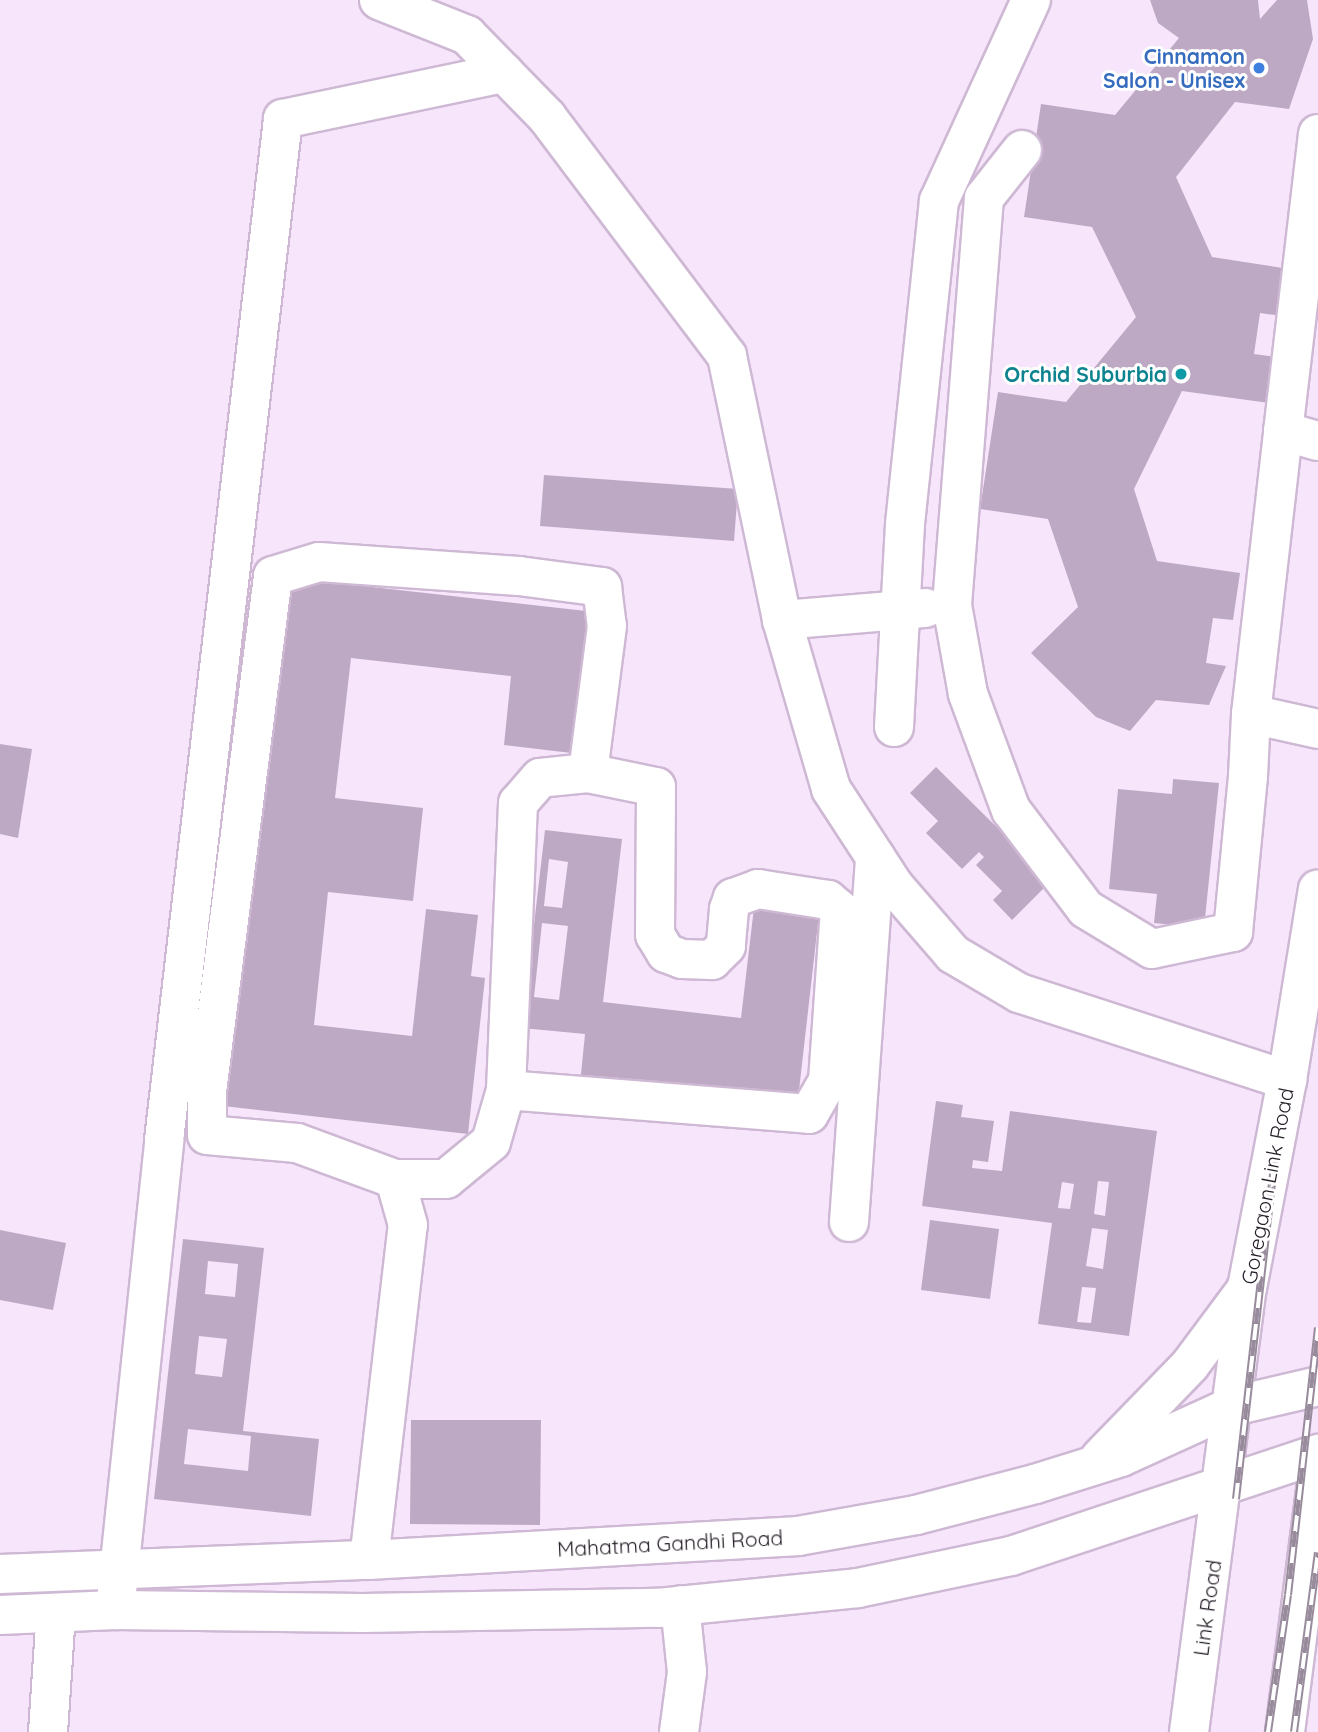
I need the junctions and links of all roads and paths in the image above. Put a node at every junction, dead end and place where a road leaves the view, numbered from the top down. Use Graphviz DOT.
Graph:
graph roads {
  1 [pos="379,0"];
  2 [pos="1031,0"];
  3 [pos="504,73"];
  4 [pos="1318,134"];
  5 [pos="1022,150"];
  6 [pos="1314,200"];
  7 [pos="1300,436"];
  8 [pos="952,606"];
  9 [pos="901,609"];
  10 [pos="782,620"];
  11 [pos="1251,714"];
  12 [pos="894,727"];
  13 [pos="1318,729"];
  14 [pos="588,773"];
  15 [pos="875,857"];
  16 [pos="1318,889"];
  17 [pos="1287,1080"];
  18 [pos="506,1090"];
  19 [pos="395,1179"];
  20 [pos="849,1222"];
  21 [pos="1247,1288"];
  22 [pos="1318,1387"];
  23 [pos="1233,1406"];
  24 [pos="1318,1454"];
  25 [pos="1096,1462"];
  26 [pos="1318,1473"];
  27 [pos="1223,1484"];
  28 [pos="842,1529"];
  29 [pos="369,1560"];
  30 [pos="120,1567"];
  31 [pos="0,1574"];
  32 [pos="858,1588"];
  33 [pos="680,1605"];
  34 [pos="116,1610"];
  35 [pos="56,1613"];
  36 [pos="0,1615"];
  37 [pos="48,1732"];
  38 [pos="679,1732"];
  39 [pos="1189,1732"];
  40 [pos="1285,1732"];
  1 -- 3 [label="main road"];
  2 -- 9 [label="main road"];
  3 -- 10 [label="main road"];
  3 -- 30 [label="main road"];
  4 -- 6 [label="main road"];
  5 -- 8 [label="main road"];
  6 -- 7 [label="main road"];
  7 -- 11 [label="main road"];
  8 -- 9 [label="main road"];
  8 -- 11 [label="main road"];
  9 -- 10 [label="main road"];
  9 -- 12 [label="main road"];
  10 -- 15 [label="main road"];
  11 -- 13 [label="main road"];
  14 -- 18 [label="main road"];
  14 -- 18 [label="main road"];
  14 -- 19 [label="main road"];
  15 -- 17 [label="main road"];
  15 -- 20 [label="main road"];
  16 -- 17 [label="main road, Goregaon Link Road"];
  17 -- 21 [label="main road, Goregaon Link Road"];
  18 -- 19 [label="main road"];
  19 -- 29 [label="main road"];
  21 -- 23 [label="main road, Goregaon Link Road"];
  21 -- 25 [label="main road"];
  22 -- 23 [label="main road, Mahatma Gandhi Road"];
  23 -- 25 [label="main road, Mahatma Gandhi Road"];
  23 -- 27 [label="main road, Goregaon Link Road"];
  24 -- 27 [label="main road"];
  25 -- 28 [label="main road, Mahatma Gandhi Road"];
  26 -- 40 [label="main road"];
  27 -- 32 [label="main road"];
  27 -- 39 [label="main road, Link Road"];
  28 -- 29 [label="main road, Mahatma Gandhi Road"];
  28 -- 32 [label="main road"];
  29 -- 30 [label="main road, Mahatma Gandhi Road"];
  30 -- 31 [label="main road, Mahatma Gandhi Road"];
  30 -- 34 [label="main road"];
  32 -- 33 [label="main road"];
  33 -- 34 [label="main road"];
  33 -- 38 [label="main road"];
  34 -- 35 [label="main road"];
  35 -- 36 [label="main road"];
  35 -- 37 [label="main road"];
}
